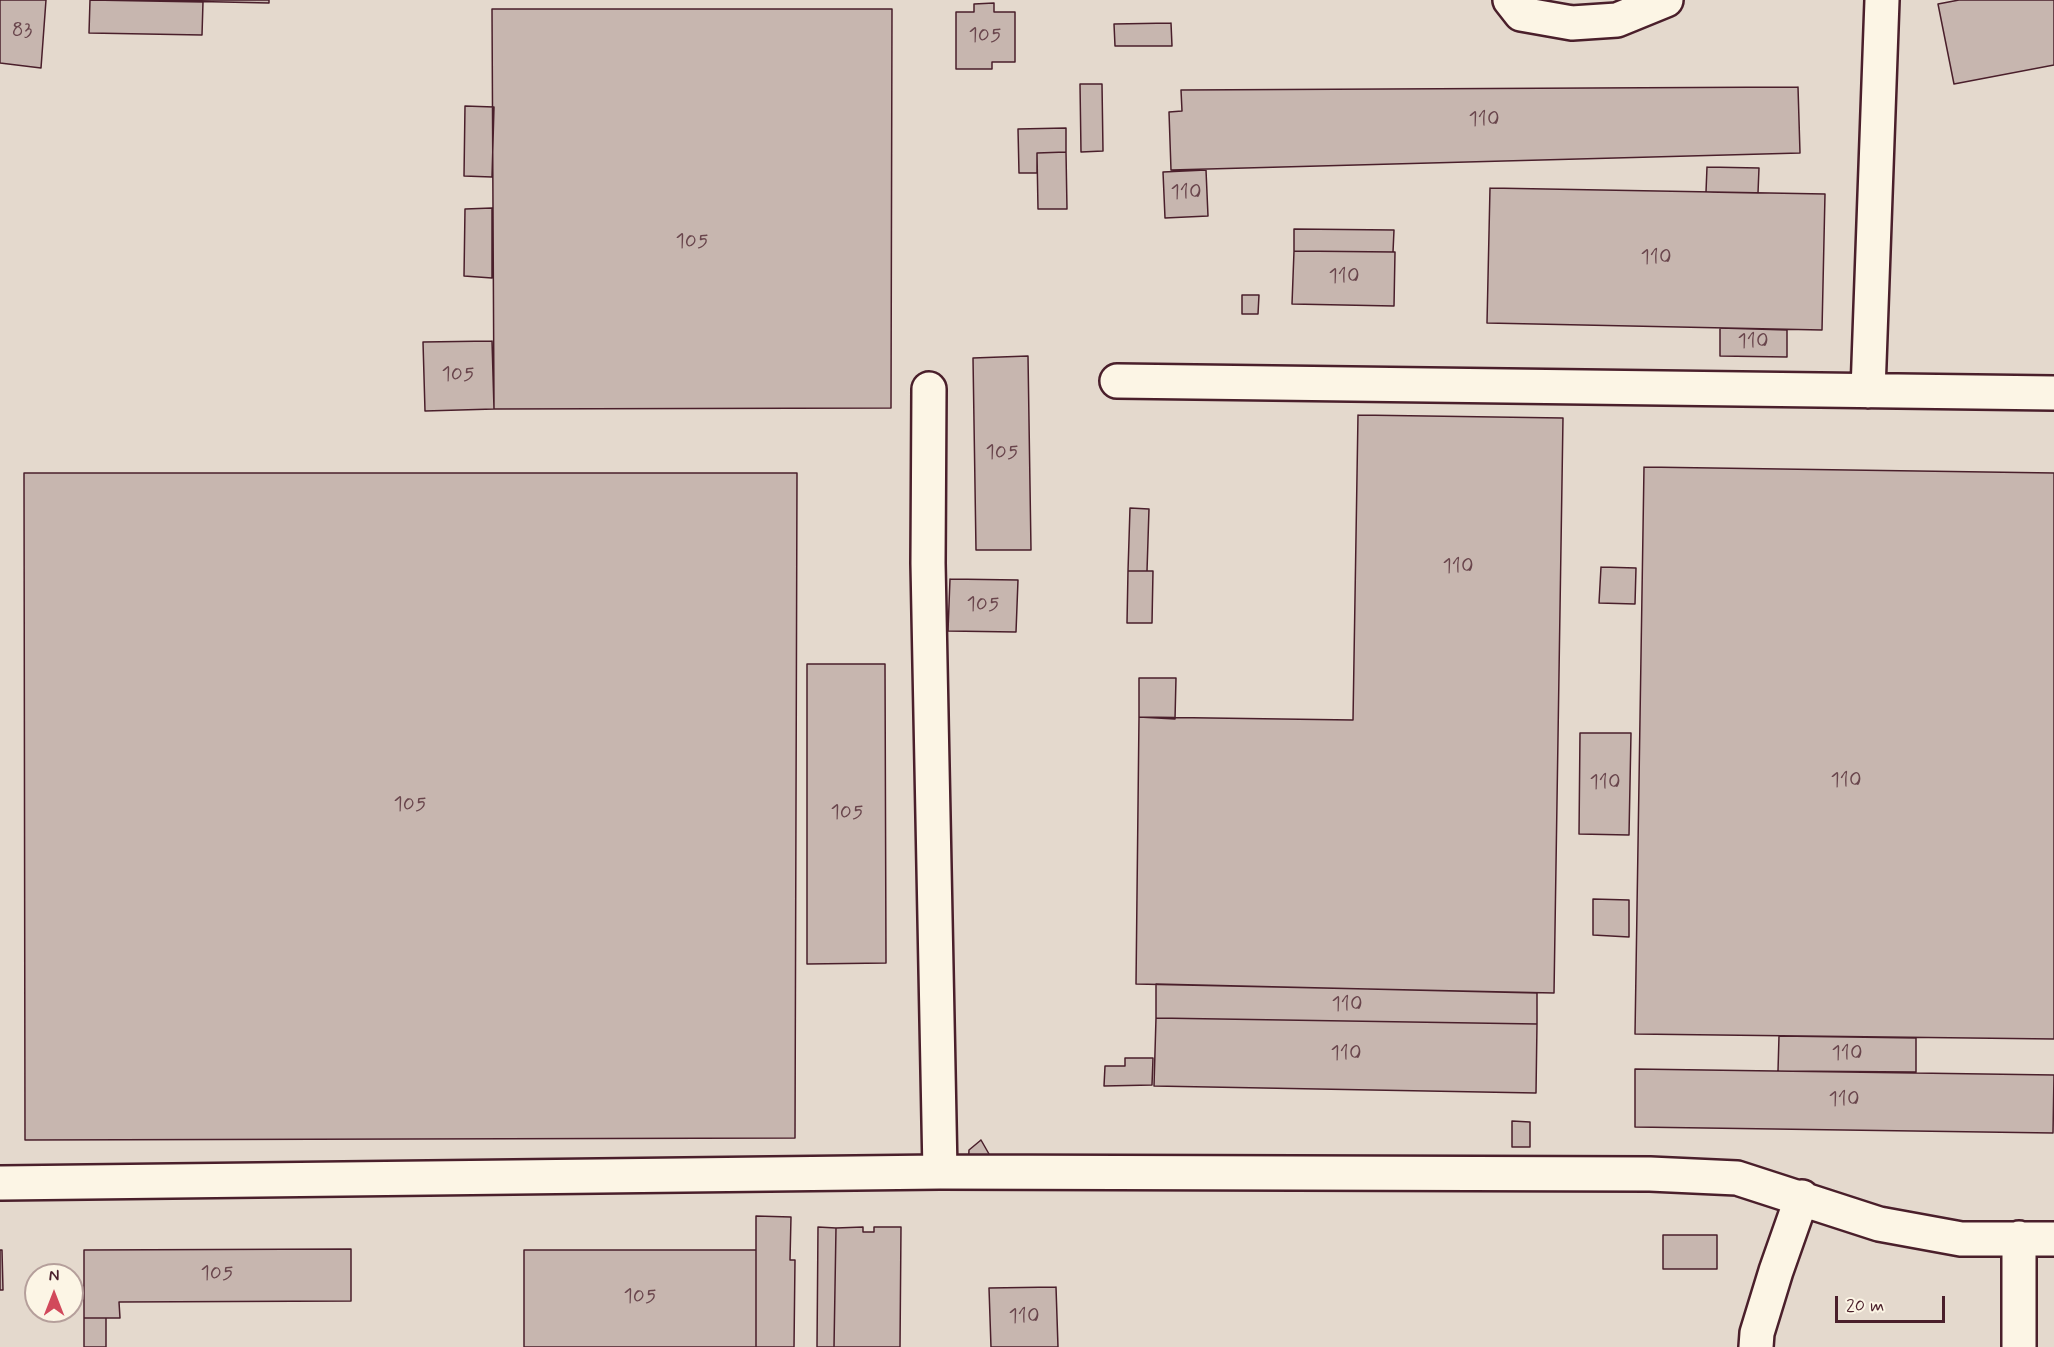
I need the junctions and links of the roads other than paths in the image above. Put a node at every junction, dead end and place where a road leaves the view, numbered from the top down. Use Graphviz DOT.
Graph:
graph roads {
  1 [pos="1509,0"];
  2 [pos="1666,0"];
  3 [pos="1882,0"];
  4 [pos="1117,381"];
  5 [pos="929,390"];
  6 [pos="1868,391"];
  7 [pos="2054,393"];
  8 [pos="940,1172"];
  9 [pos="2,1183"];
  10 [pos="1802,1197"];
  11 [pos="2019,1238"];
  12 [pos="2054,1239"];
  13 [pos="1756,1347"];
  14 [pos="2019,1347"];
  1 -- 2 [label="street"];
  3 -- 6 [label="street"];
  4 -- 6 [label="street"];
  5 -- 8 [label="street"];
  6 -- 7 [label="street"];
  8 -- 9 [label="street"];
  8 -- 10 [label="street"];
  10 -- 11 [label="street"];
  10 -- 13 [label="street"];
  11 -- 12 [label="street"];
  11 -- 14 [label="street"];
}
